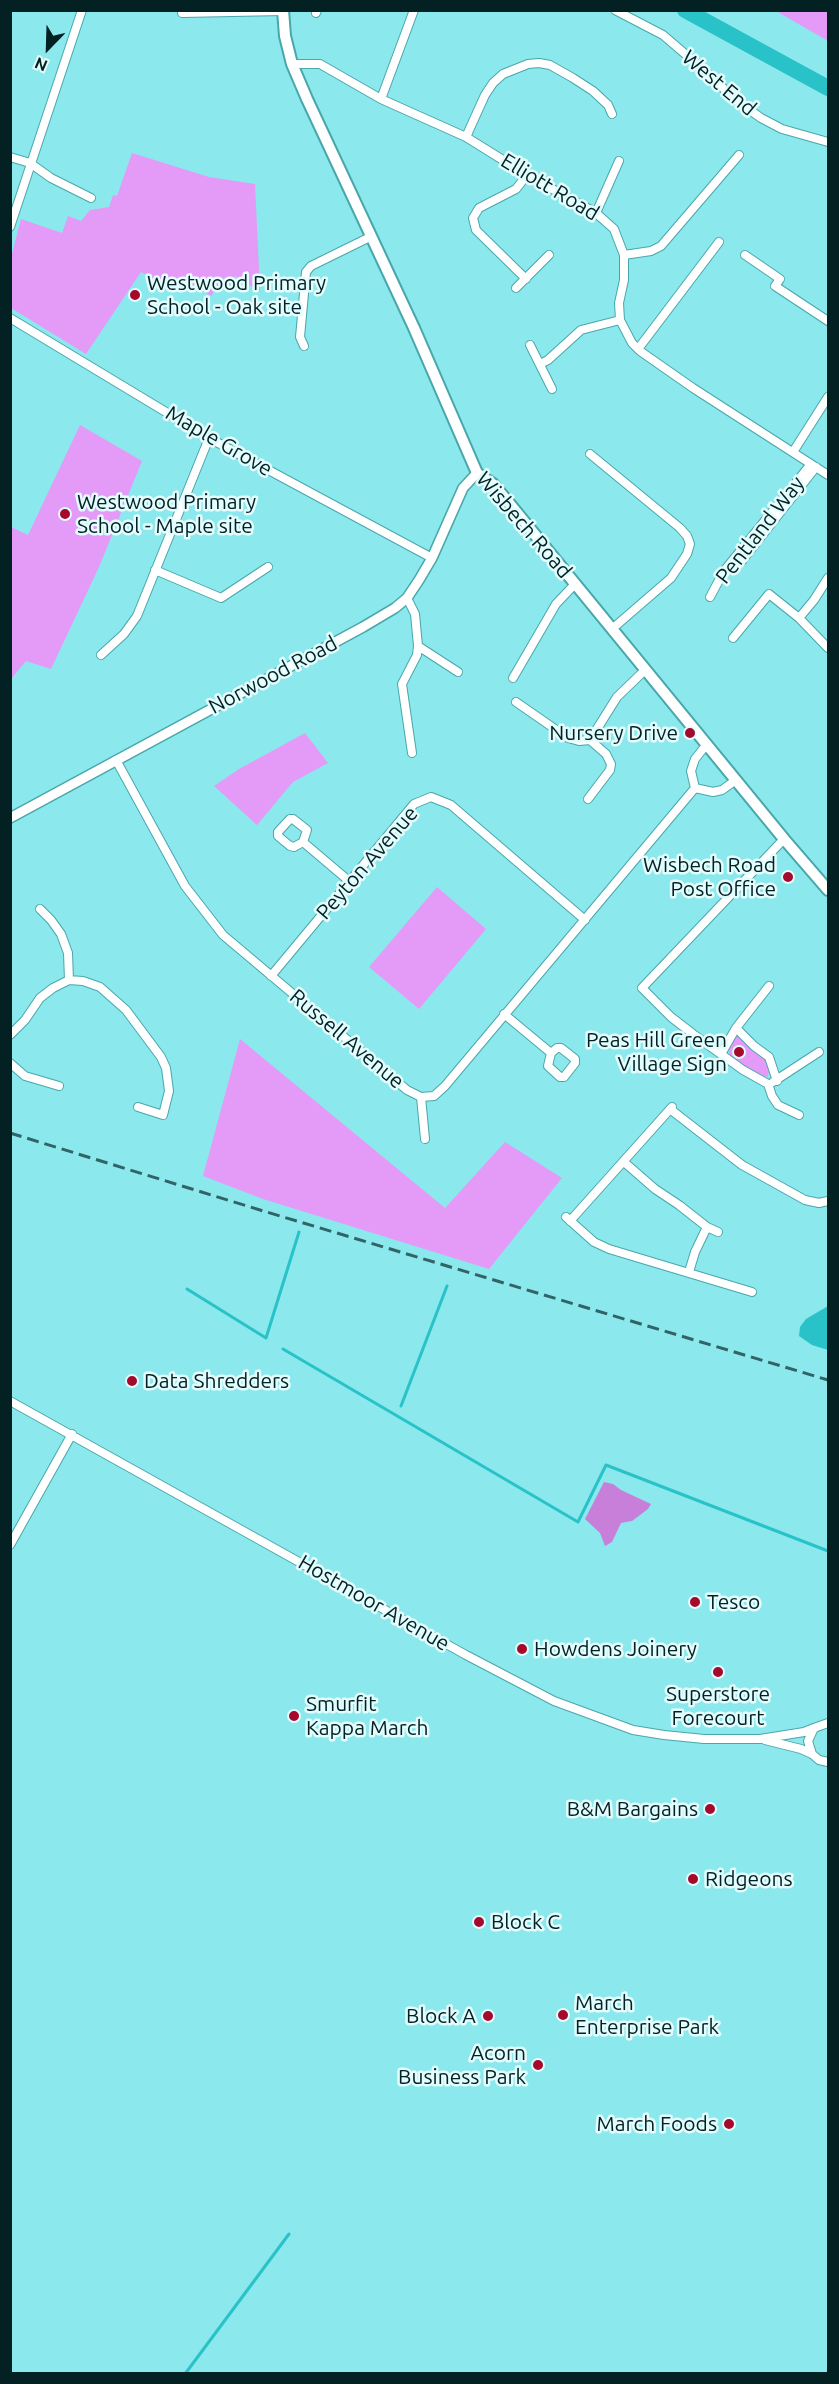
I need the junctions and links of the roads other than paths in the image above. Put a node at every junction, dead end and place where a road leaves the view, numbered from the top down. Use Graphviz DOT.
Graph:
graph roads {
  1 [pos="82,10"];
  2 [pos="414,10"];
  3 [pos="615,10"];
  4 [pos="283,11"];
  5 [pos="182,13"];
  6 [pos="292,64"];
  7 [pos="381,99"];
  8 [pos="612,114"];
  9 [pos="466,136"];
  10 [pos="828,142"];
  11 [pos="739,155"];
  12 [pos="10,157"];
  13 [pos="619,161"];
  14 [pos="30,163"];
  15 [pos="527,175"];
  16 [pos="91,198"];
  17 [pos="596,213"];
  18 [pos="10,227"];
  19 [pos="370,237"];
  20 [pos="719,242"];
  21 [pos="549,255"];
  22 [pos="624,255"];
  23 [pos="745,255"];
  24 [pos="526,279"];
  25 [pos="516,288"];
  26 [pos="10,318"];
  27 [pos="620,320"];
  28 [pos="828,321"];
  29 [pos="530,345"];
  30 [pos="304,346"];
  31 [pos="638,349"];
  32 [pos="540,364"];
  33 [pos="552,389"];
  34 [pos="828,397"];
  35 [pos="209,438"];
  36 [pos="793,452"];
  37 [pos="590,454"];
  38 [pos="814,465"];
  39 [pos="477,473"];
  40 [pos="828,476"];
  41 [pos="432,558"];
  42 [pos="741,562"];
  43 [pos="268,567"];
  44 [pos="156,570"];
  45 [pos="828,578"];
  46 [pos="575,584"];
  47 [pos="710,597"];
  48 [pos="406,598"];
  49 [pos="799,618"];
  50 [pos="612,629"];
  51 [pos="733,638"];
  52 [pos="418,646"];
  53 [pos="828,648"];
  54 [pos="101,655"];
  55 [pos="645,670"];
  56 [pos="458,672"];
  57 [pos="513,678"];
  58 [pos="516,702"];
  59 [pos="590,740"];
  60 [pos="707,744"];
  61 [pos="411,753"];
  62 [pos="116,760"];
  63 [pos="736,780"];
  64 [pos="695,788"];
  65 [pos="588,799"];
  66 [pos="10,818"];
  67 [pos="784,839"];
  68 [pos="303,842"];
  69 [pos="350,881"];
  70 [pos="828,890"];
  71 [pos="40,909"];
  72 [pos="585,920"];
  73 [pos="272,976"];
  74 [pos="69,980"];
  75 [pos="769,986"];
  76 [pos="504,1014"];
  77 [pos="736,1028"];
  78 [pos="10,1035"];
  79 [pos="819,1052"];
  80 [pos="551,1053"];
  81 [pos="721,1054"];
  82 [pos="10,1063"];
  83 [pos="777,1081"];
  84 [pos="768,1084"];
  85 [pos="59,1086"];
  86 [pos="421,1097"];
  87 [pos="138,1107"];
  88 [pos="799,1115"];
  89 [pos="425,1139"];
  90 [pos="624,1162"];
  91 [pos="828,1202"];
  92 [pos="707,1227"];
  93 [pos="718,1232"];
  94 [pos="689,1272"];
  95 [pos="752,1292"];
  96 [pos="10,1401"];
  97 [pos="72,1434"];
  98 [pos="10,1545"];
  99 [pos="828,1724"];
  100 [pos="814,1728"];
  101 [pos="760,1739"];
  102 [pos="812,1754"];
  103 [pos="828,1762"];
  1 -- 14 [label="street"];
  2 -- 7 [label="street"];
  3 -- 10 [label="street, West End"];
  4 -- 5 [label="street"];
  4 -- 6 [label="main road, Wisbech Road"];
  6 -- 7 [label="street, Elliott Road"];
  6 -- 19 [label="main road, Wisbech Road"];
  7 -- 9 [label="street, Elliott Road"];
  8 -- 9 [label="street"];
  9 -- 15 [label="street, Elliott Road"];
  11 -- 22 [label="street"];
  12 -- 14 [label="street"];
  13 -- 17 [label="street"];
  14 -- 16 [label="street"];
  14 -- 18 [label="street"];
  15 -- 17 [label="street, Elliott Road"];
  15 -- 24 [label="street"];
  17 -- 22 [label="street, Elliott Road"];
  19 -- 30 [label="street"];
  19 -- 39 [label="main road, Wisbech Road"];
  20 -- 31 [label="street"];
  21 -- 24 [label="street"];
  22 -- 27 [label="street, Elliott Road"];
  23 -- 28 [label="street"];
  24 -- 25 [label="street"];
  26 -- 35 [label="street, Maple Grove"];
  27 -- 31 [label="street"];
  27 -- 32 [label="street"];
  29 -- 32 [label="street"];
  31 -- 36 [label="street"];
  32 -- 33 [label="street"];
  34 -- 36 [label="street"];
  35 -- 41 [label="street, Maple Grove"];
  35 -- 44 [label="street"];
  36 -- 38 [label="street"];
  37 -- 50 [label="street"];
  38 -- 40 [label="street"];
  38 -- 42 [label="street"];
  38 -- 47 [label="street, Pentland Way"];
  39 -- 41 [label="street, Norwood Road"];
  39 -- 46 [label="main road, Wisbech Road"];
  41 -- 48 [label="street, Norwood Road"];
  43 -- 44 [label="street"];
  44 -- 54 [label="street"];
  45 -- 49 [label="street"];
  46 -- 50 [label="main road, Wisbech Road"];
  46 -- 57 [label="street"];
  48 -- 52 [label="street"];
  48 -- 62 [label="street, Norwood Road"];
  49 -- 51 [label="street"];
  49 -- 53 [label="street"];
  50 -- 55 [label="main road, Wisbech Road"];
  52 -- 56 [label="street"];
  52 -- 61 [label="street"];
  55 -- 59 [label="street"];
  55 -- 60 [label="main road, Wisbech Road"];
  58 -- 59 [label="street"];
  59 -- 65 [label="street"];
  60 -- 63 [label="main road, Wisbech Road"];
  60 -- 64 [label="street"];
  62 -- 66 [label="street, Norwood Road"];
  62 -- 73 [label="street, Russell Avenue"];
  63 -- 64 [label="street"];
  63 -- 67 [label="main road, Wisbech Road"];
  64 -- 72 [label="street, Russell Avenue"];
  67 -- 70 [label="main road, Wisbech Road"];
  67 -- 81 [label="street"];
  68 -- 69 [label="street"];
  69 -- 72 [label="street, Peyton Avenue"];
  69 -- 73 [label="street, Peyton Avenue"];
  71 -- 74 [label="street"];
  72 -- 76 [label="street, Russell Avenue"];
  73 -- 86 [label="street, Russell Avenue"];
  74 -- 78 [label="street"];
  74 -- 87 [label="street"];
  75 -- 77 [label="street"];
  76 -- 80 [label="street"];
  76 -- 86 [label="street, Russell Avenue"];
  77 -- 81 [label="street"];
  77 -- 83 [label="street"];
  79 -- 83 [label="street"];
  81 -- 84 [label="street"];
  82 -- 85 [label="street"];
  83 -- 84 [label="street"];
  84 -- 88 [label="street"];
  86 -- 89 [label="street"];
  90 -- 91 [label="street"];
  90 -- 92 [label="street"];
  90 -- 94 [label="street"];
  92 -- 93 [label="street"];
  92 -- 94 [label="street"];
  94 -- 95 [label="street"];
  96 -- 97 [label="street, Hostmoor Avenue"];
  97 -- 98 [label="street"];
  97 -- 101 [label="street, Hostmoor Avenue"];
  99 -- 100 [label="street, Hostmoor Avenue"];
  100 -- 101 [label="street, Hostmoor Avenue"];
  100 -- 102 [label="street"];
  101 -- 102 [label="street, Hostmoor Avenue"];
  102 -- 103 [label="street, Hostmoor Avenue"];
}
